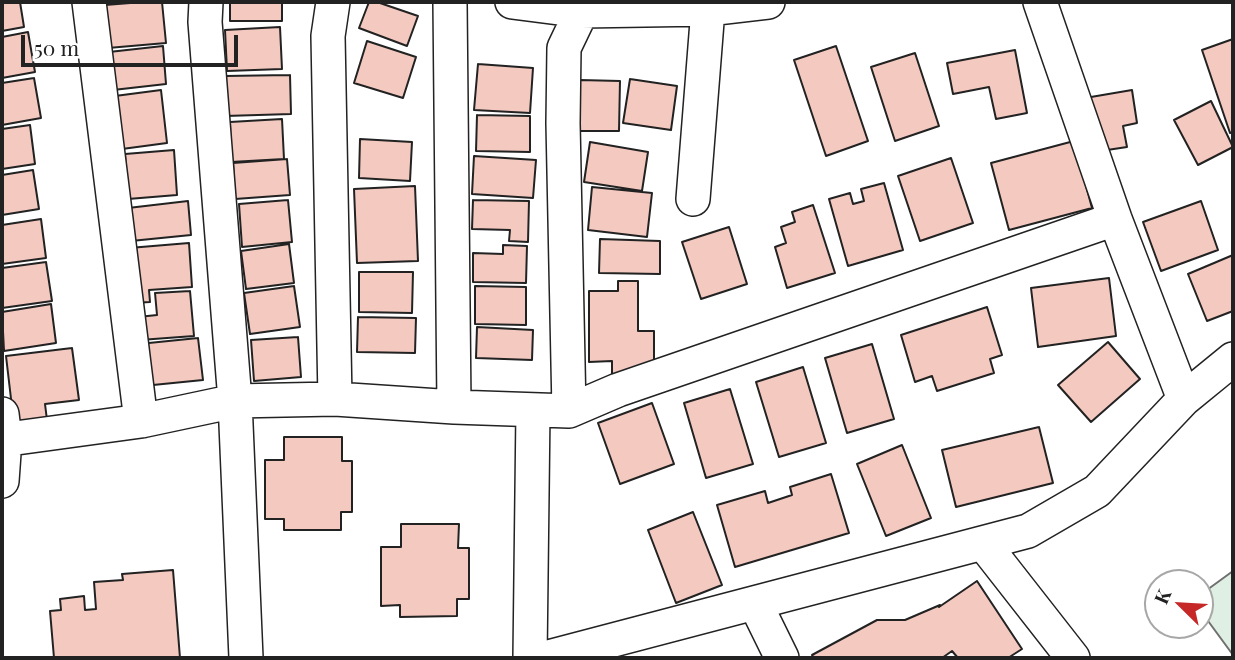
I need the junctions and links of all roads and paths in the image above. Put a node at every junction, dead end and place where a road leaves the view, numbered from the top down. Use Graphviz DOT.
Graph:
graph roads {
  1 [pos="89,2"];
  2 [pos="206,2"];
  3 [pos="333,2"];
  4 [pos="450,2"];
  5 [pos="512,2"];
  6 [pos="768,2"];
  7 [pos="1040,2"];
  8 [pos="709,5"];
  9 [pos="584,6"];
  10 [pos="693,199"];
  11 [pos="1115,219"];
  12 [pos="1233,359"];
  13 [pos="335,399"];
  14 [pos="1184,399"];
  15 [pos="235,401"];
  16 [pos="454,407"];
  17 [pos="533,410"];
  18 [pos="569,411"];
  19 [pos="141,421"];
  20 [pos="3,431"];
  21 [pos="2,481"];
  22 [pos="983,543"];
  23 [pos="755,603"];
  24 [pos="246,658"];
  25 [pos="530,658"];
  26 [pos="545,658"];
  27 [pos="782,658"];
  28 [pos="1073,658"];
  1 -- 19 [label="street"];
  2 -- 15 [label="street"];
  3 -- 13 [label="street"];
  4 -- 16 [label="street"];
  5 -- 9 [label="street"];
  6 -- 8 [label="street"];
  7 -- 11 [label="street"];
  8 -- 9 [label="street"];
  8 -- 10 [label="street"];
  9 -- 18 [label="street"];
  11 -- 14 [label="street"];
  11 -- 18 [label="street"];
  12 -- 14 [label="street"];
  13 -- 15 [label="street"];
  13 -- 16 [label="street"];
  14 -- 22 [label="street"];
  15 -- 19 [label="street"];
  15 -- 24 [label="street"];
  16 -- 17 [label="street"];
  17 -- 18 [label="street"];
  17 -- 25 [label="street"];
  19 -- 20 [label="street"];
  20 -- 21 [label="street"];
  22 -- 23 [label="street"];
  22 -- 28 [label="street"];
  23 -- 26 [label="street"];
  23 -- 27 [label="street"];
}
